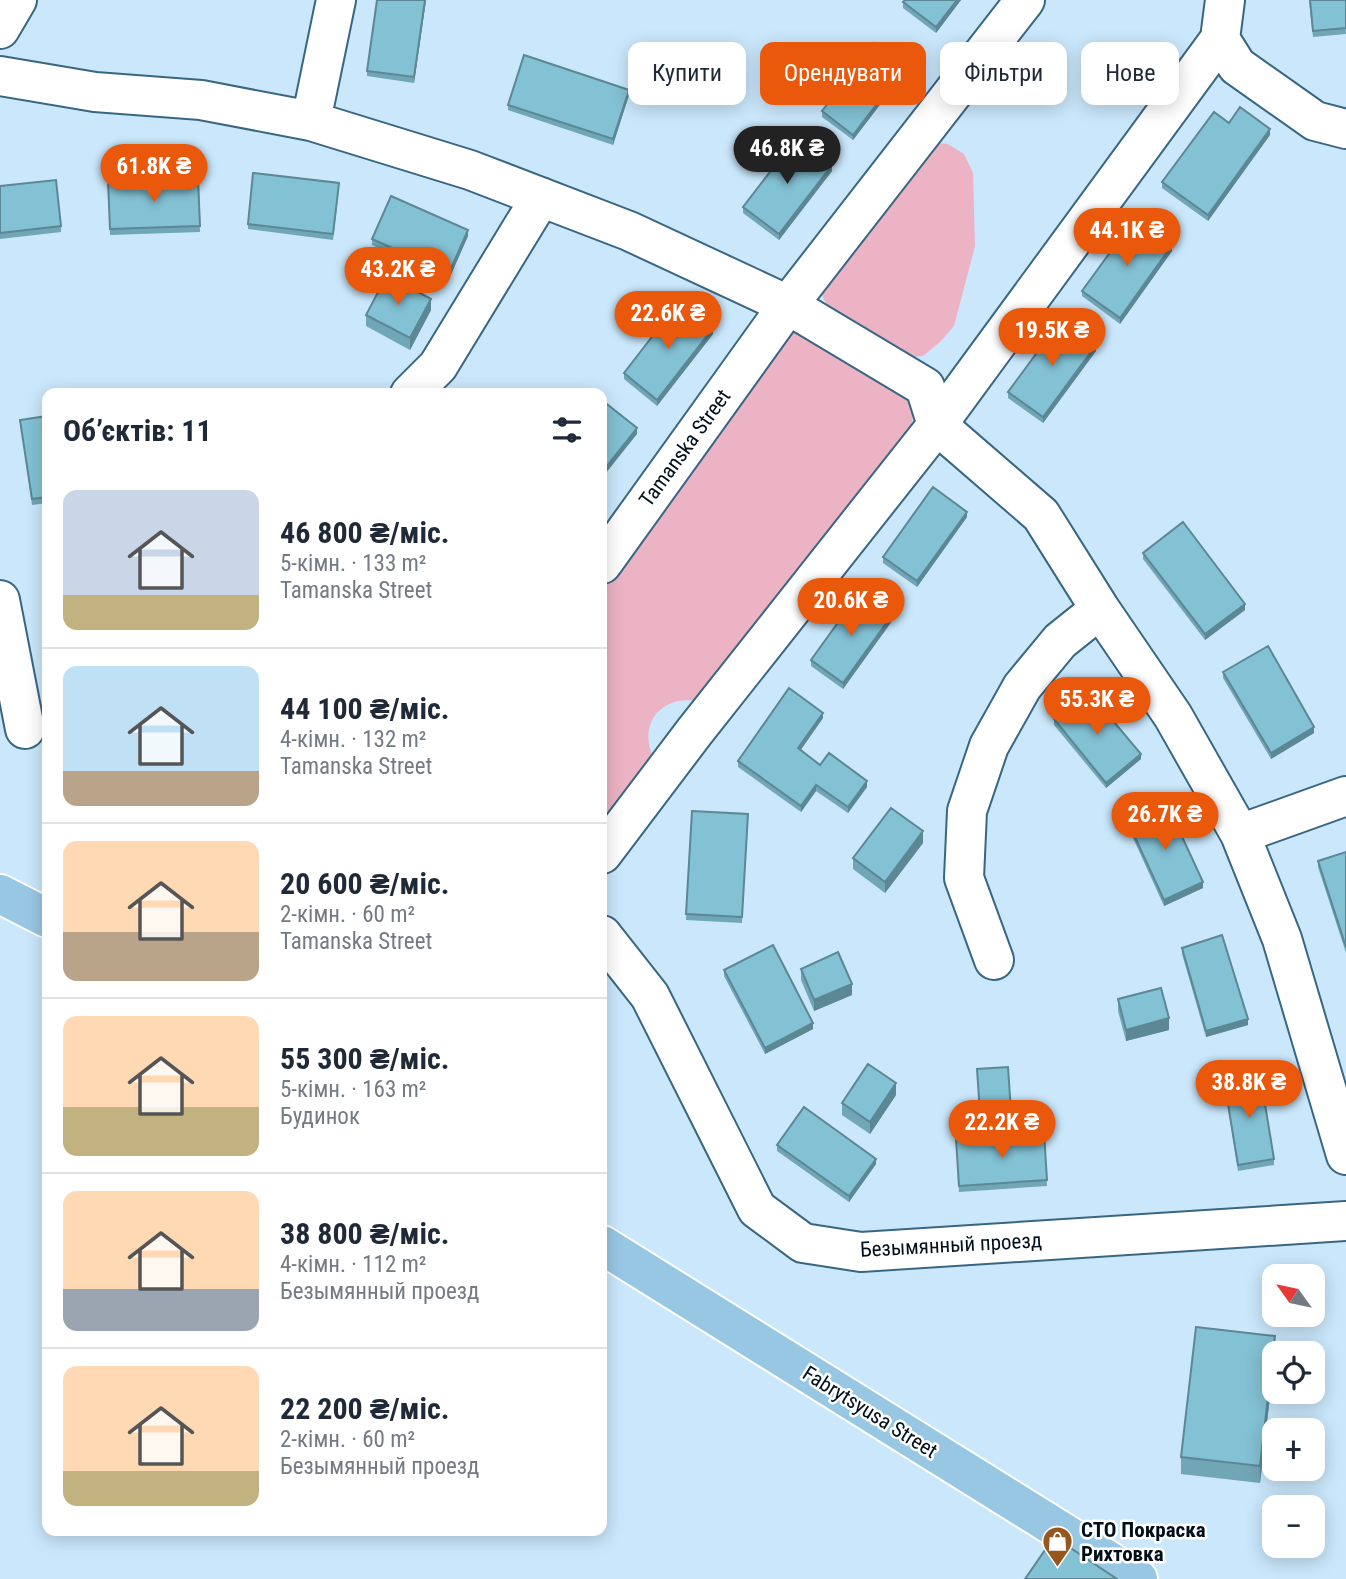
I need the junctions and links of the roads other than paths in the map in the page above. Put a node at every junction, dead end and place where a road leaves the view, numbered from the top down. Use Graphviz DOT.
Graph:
graph roads {
  1 [pos="18,0"];
  2 [pos="336,0"];
  3 [pos="1025,0"];
  4 [pos="1225,0"];
  5 [pos="0,29"];
  6 [pos="1220,39"];
  7 [pos="0,76"];
  8 [pos="312,121"];
  9 [pos="1346,129"];
  10 [pos="541,197"];
  11 [pos="788,305"];
  12 [pos="416,388"];
  13 [pos="937,425"];
  14 [pos="607,557"];
  15 [pos="0,600"];
  16 [pos="1100,609"];
  17 [pos="24,729"];
  18 [pos="1346,796"];
  19 [pos="1240,834"];
  20 [pos="607,847"];
  21 [pos="0,894"];
  22 [pos="42,915"];
  23 [pos="607,941"];
  24 [pos="994,960"];
  25 [pos="1346,1154"];
  26 [pos="1346,1221"];
  27 [pos="607,1248"];
  28 [pos="1138,1579"];
  1 -- 5 [label="street"];
  2 -- 8 [label="street"];
  3 -- 11 [label="street, Tamanska Street"];
  4 -- 6 [label="street"];
  6 -- 9 [label="street"];
  6 -- 13 [label="street"];
  7 -- 8 [label="street"];
  8 -- 10 [label="street"];
  10 -- 11 [label="street"];
  10 -- 12 [label="street"];
  11 -- 13 [label="street"];
  11 -- 14 [label="street, Tamanska Street"];
  13 -- 16 [label="street"];
  13 -- 20 [label="street"];
  15 -- 17 [label="street"];
  16 -- 19 [label="street"];
  16 -- 24 [label="street"];
  18 -- 19 [label="street"];
  19 -- 25 [label="street"];
  21 -- 22 [label="main road"];
  23 -- 26 [label="street, Безымянный проезд"];
  27 -- 28 [label="main road, Fabrytsyusa Street"];
}
